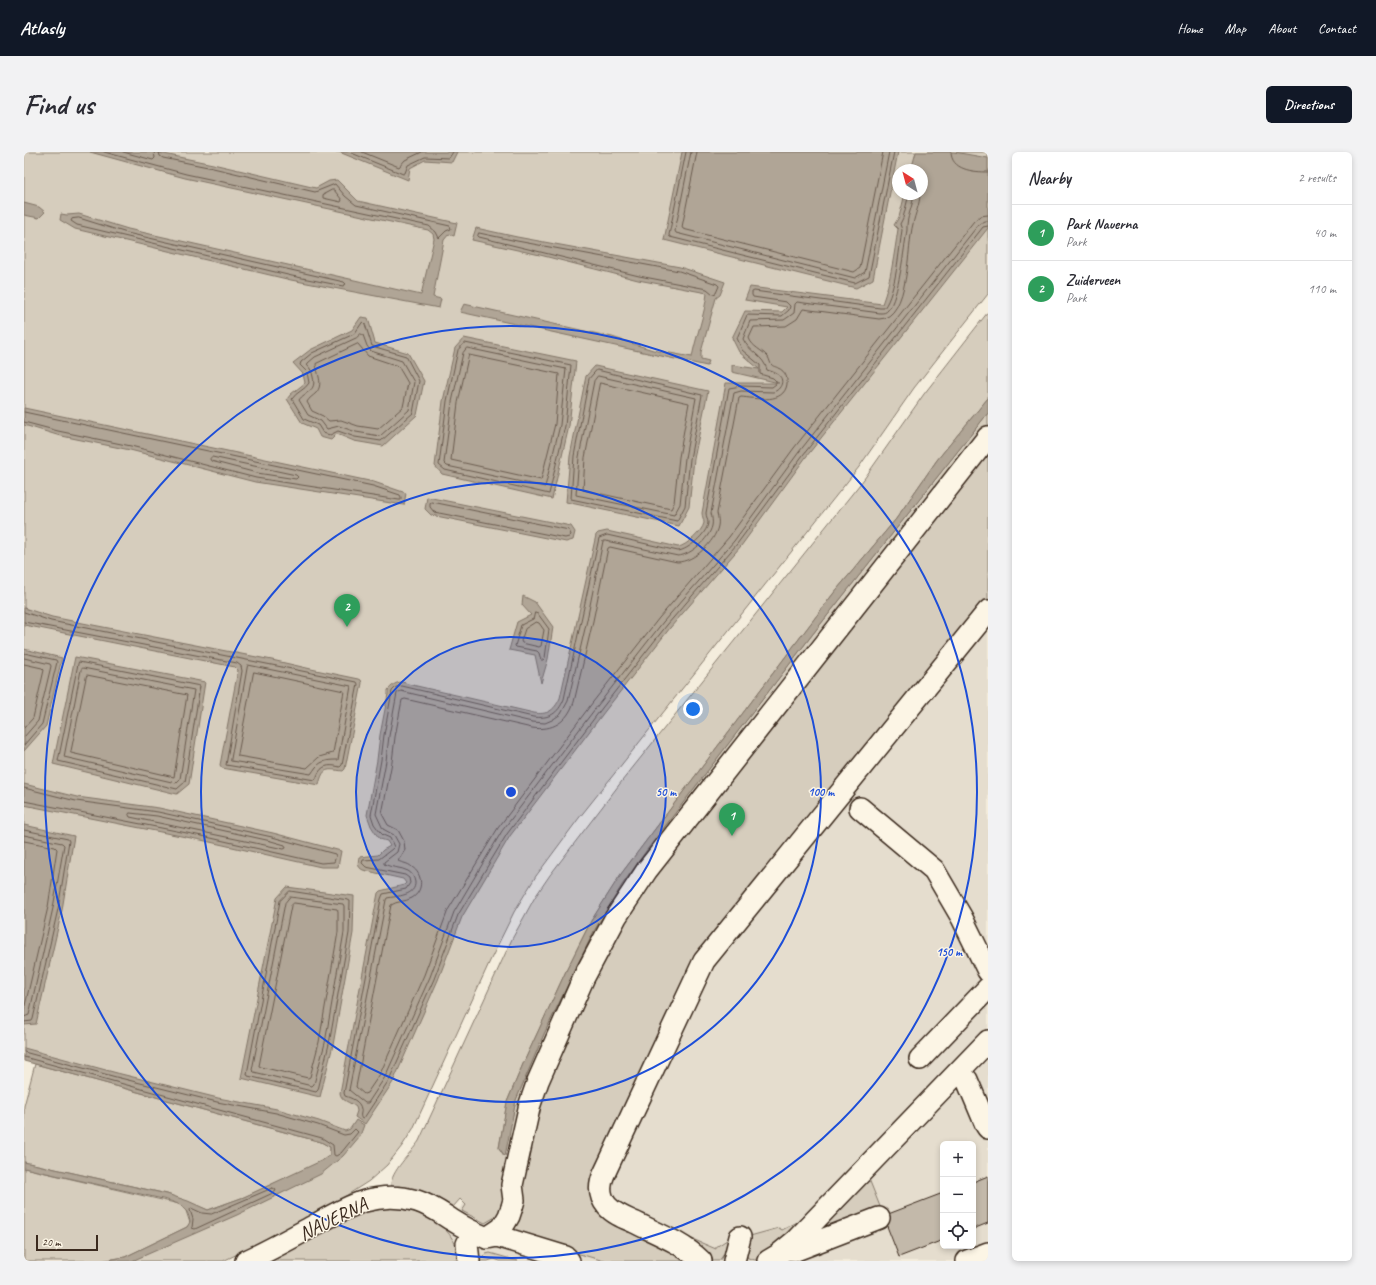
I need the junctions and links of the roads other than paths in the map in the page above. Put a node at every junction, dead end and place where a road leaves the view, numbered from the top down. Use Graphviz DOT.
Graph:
graph roads {
  1 [pos="988,437"];
  2 [pos="988,611"];
  3 [pos="860,808"];
  4 [pos="988,974"];
  5 [pos="988,1041"];
  6 [pos="920,1060"];
  7 [pos="959,1071"];
  8 [pos="988,1128"];
  9 [pos="879,1218"];
  10 [pos="480,1235"];
  11 [pos="740,1237"];
  12 [pos="787,1249"];
  13 [pos="246,1261"];
  14 [pos="469,1261"];
  15 [pos="536,1261"];
  16 [pos="569,1261"];
  17 [pos="701,1261"];
  18 [pos="734,1261"];
  19 [pos="768,1261"];
  1 -- 10 [label="street"];
  2 -- 17 [label="street"];
  3 -- 4 [label="street"];
  4 -- 6 [label="street"];
  5 -- 7 [label="street"];
  7 -- 8 [label="street"];
  7 -- 12 [label="street"];
  9 -- 12 [label="street"];
  10 -- 13 [label="street, NAUERNA"];
  10 -- 14 [label="street"];
  10 -- 15 [label="street, NAUERNA"];
  10 -- 16 [label="street"];
  11 -- 18 [label="street"];
  12 -- 19 [label="street"];
}
